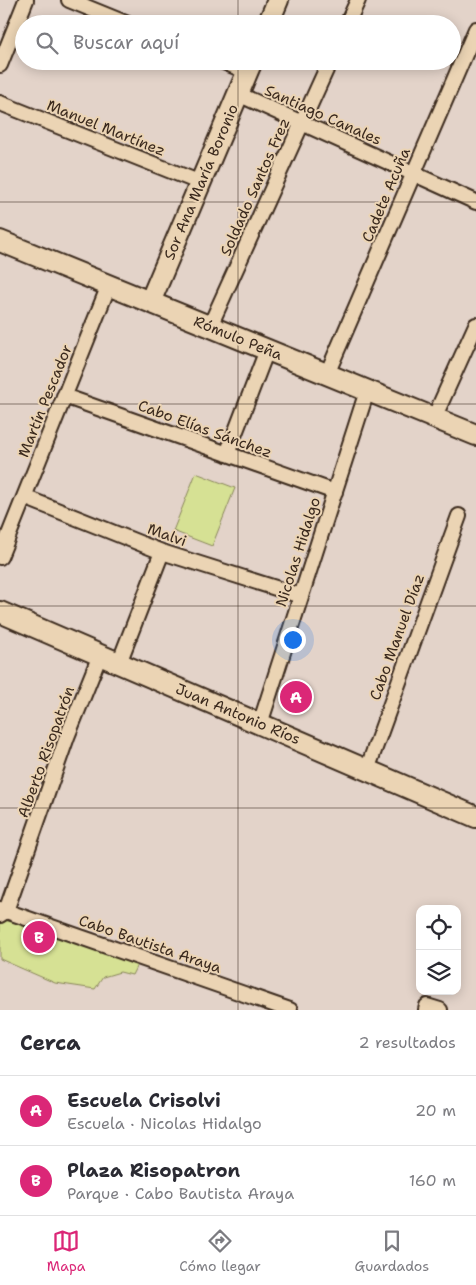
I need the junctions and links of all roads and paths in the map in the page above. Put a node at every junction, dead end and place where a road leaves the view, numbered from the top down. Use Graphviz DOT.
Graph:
graph roads {
  1 [pos="26,0"];
  2 [pos="69,0"];
  3 [pos="278,0"];
  4 [pos="358,0"];
  5 [pos="20,15"];
  6 [pos="106,15"];
  7 [pos="272,15"];
  8 [pos="351,15"];
  9 [pos="15,28"];
  10 [pos="476,29"];
  11 [pos="461,64"];
  12 [pos="0,65"];
  13 [pos="249,70"];
  14 [pos="326,70"];
  15 [pos="458,70"];
  16 [pos="238,94"];
  17 [pos="0,103"];
  18 [pos="302,123"];
  19 [pos="414,173"];
  20 [pos="201,183"];
  21 [pos="476,202"];
  22 [pos="1,244"];
  23 [pos="109,285"];
  24 [pos="150,302"];
  25 [pos="476,325"];
  26 [pos="210,326"];
  27 [pos="267,350"];
  28 [pos="327,374"];
  29 [pos="367,391"];
  30 [pos="64,396"];
  31 [pos="434,418"];
  32 [pos="476,435"];
  33 [pos="226,454"];
  34 [pos="335,492"];
  35 [pos="24,498"];
  36 [pos="459,516"];
  37 [pos="162,552"];
  38 [pos="0,557"];
  39 [pos="301,596"];
  40 [pos="0,612"];
  41 [pos="100,655"];
  42 [pos="119,663"];
  43 [pos="260,724"];
  44 [pos="367,770"];
  45 [pos="476,816"];
  46 [pos="2,912"];
  47 [pos="290,1010"];
  1 -- 5 [label="street"];
  2 -- 6 [label="street"];
  3 -- 7 [label="street"];
  4 -- 8 [label="street"];
  9 -- 12 [label="street"];
  10 -- 11 [label="street, Cadete Acuña"];
  13 -- 16 [label="street, Sor Ana María Boronio"];
  14 -- 18 [label="street, Soldado Santos Frez"];
  15 -- 19 [label="street, Cadete Acuña"];
  16 -- 18 [label="street, Santiago Canales"];
  16 -- 20 [label="street, Sor Ana María Boronio"];
  17 -- 20 [label="street, Manuel Martínez"];
  18 -- 19 [label="street, Santiago Canales"];
  18 -- 26 [label="street, Soldado Santos Frez"];
  19 -- 21 [label="street, Santiago Canales"];
  19 -- 28 [label="street, Cadete Acuña"];
  20 -- 24 [label="street, Sor Ana María Boronio"];
  22 -- 23 [label="street, Rómulo Peña"];
  23 -- 24 [label="street, Rómulo Peña"];
  23 -- 30 [label="street, Martín Pescador"];
  24 -- 26 [label="street, Rómulo Peña"];
  25 -- 31 [label="street"];
  26 -- 27 [label="street, Rómulo Peña"];
  27 -- 28 [label="street, Rómulo Peña"];
  27 -- 33 [label="street"];
  28 -- 29 [label="street, Rómulo Peña"];
  29 -- 31 [label="street, Rómulo Peña"];
  29 -- 34 [label="street, Nicolas Hidalgo"];
  30 -- 33 [label="street, Cabo Elías Sánchez"];
  30 -- 35 [label="street, Martín Pescador"];
  31 -- 32 [label="street, Rómulo Peña"];
  33 -- 34 [label="street, Cabo Elías Sánchez"];
  34 -- 39 [label="street, Nicolas Hidalgo"];
  35 -- 37 [label="street, Malvi"];
  35 -- 38 [label="street, Martín Pescador"];
  36 -- 44 [label="street, Cabo Manuel Díaz"];
  37 -- 39 [label="street, Malvi"];
  37 -- 42 [label="street"];
  39 -- 43 [label="street, Nicolas Hidalgo"];
  40 -- 41 [label="street, Juan Antonio Ríos"];
  41 -- 42 [label="street, Juan Antonio Ríos"];
  41 -- 46 [label="street, Alberto Risopatrón"];
  42 -- 43 [label="street, Juan Antonio Ríos"];
  43 -- 44 [label="street, Juan Antonio Ríos"];
  44 -- 45 [label="street, Juan Antonio Ríos"];
  46 -- 47 [label="street, Cabo Bautista Araya"];
}
